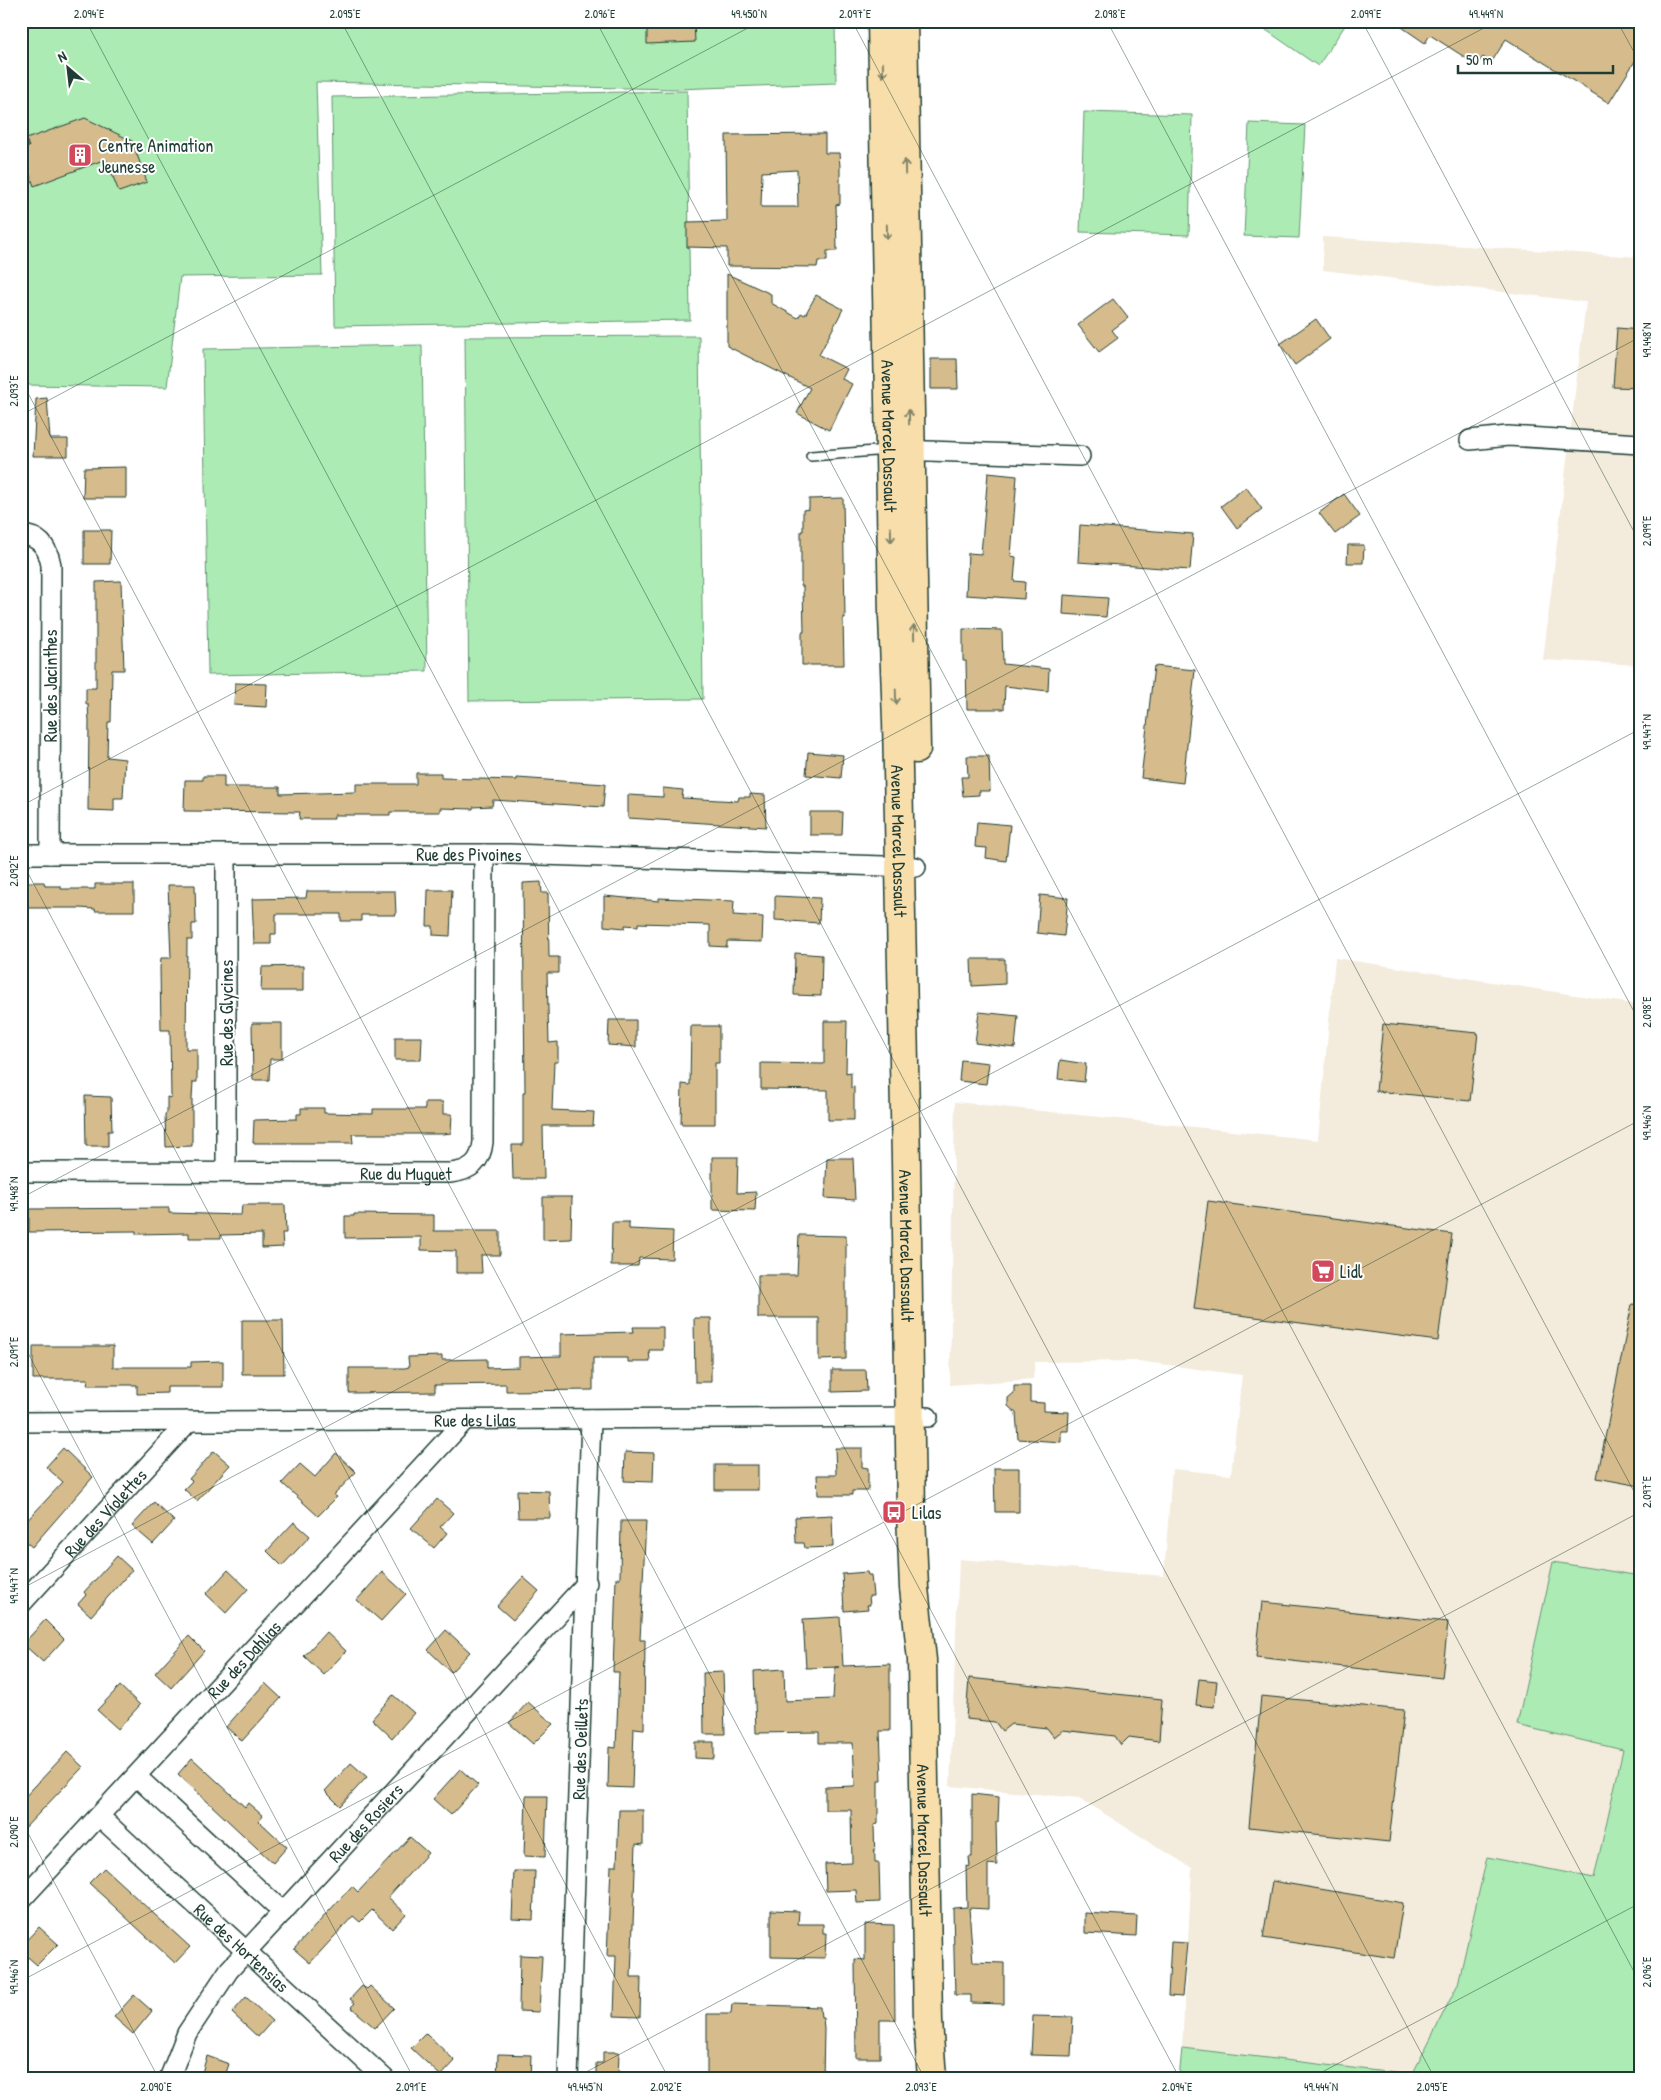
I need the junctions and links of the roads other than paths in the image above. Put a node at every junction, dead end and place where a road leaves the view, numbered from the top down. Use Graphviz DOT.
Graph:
graph roads {
  1 [pos="882,21"];
  2 [pos="903,21"];
  3 [pos="1470,440"];
  4 [pos="1640,444"];
  5 [pos="900,450"];
  6 [pos="811,456"];
  7 [pos="1080,456"];
  8 [pos="21,535"];
  9 [pos="21,854"];
  10 [pos="50,854"];
  11 [pos="226,854"];
  12 [pos="484,854"];
  13 [pos="908,867"];
  14 [pos="21,1172"];
  15 [pos="226,1172"];
  16 [pos="919,1417"];
  17 [pos="591,1419"];
  18 [pos="465,1420"];
  19 [pos="189,1421"];
  20 [pos="21,1422"];
  21 [pos="587,1583"];
  22 [pos="21,1604"];
  23 [pos="136,1776"];
  24 [pos="99,1816"];
  25 [pos="21,1900"];
  26 [pos="283,1912"];
  27 [pos="245,1952"];
  28 [pos="928,2021"];
  29 [pos="169,2079"];
  30 [pos="384,2079"];
  31 [pos="568,2079"];
  32 [pos="922,2079"];
  33 [pos="932,2079"];
  1 -- 5 [label="main road, Avenue Marcel Dassault, one-way"];
  5 -- 2 [label="main road, Avenue Marcel Dassault, one-way"];
  3 -- 4 [label="street"];
  5 -- 6 [label="lane"];
  5 -- 7 [label="street"];
  5 -- 13 [label="main road, Avenue Marcel Dassault"];
  8 -- 10 [label="street, Rue des Jacinthes"];
  9 -- 10 [label="street, Rue des Pivoines"];
  10 -- 11 [label="street, Rue des Pivoines"];
  11 -- 12 [label="street, Rue des Pivoines"];
  11 -- 15 [label="street, Rue des Glycines"];
  12 -- 13 [label="street, Rue des Pivoines"];
  12 -- 15 [label="street, Rue du Muguet"];
  13 -- 16 [label="main road, Avenue Marcel Dassault"];
  14 -- 15 [label="street, Rue du Muguet"];
  16 -- 17 [label="street, Rue des Lilas"];
  16 -- 28 [label="main road, Avenue Marcel Dassault"];
  17 -- 18 [label="street, Rue des Lilas"];
  17 -- 21 [label="street, Rue des Oeillets"];
  18 -- 19 [label="street, Rue des Lilas"];
  18 -- 23 [label="street, Rue des Dahlias"];
  19 -- 20 [label="street, Rue des Lilas"];
  19 -- 22 [label="street, Rue des Violettes"];
  21 -- 26 [label="street, Rue des Rosiers"];
  21 -- 31 [label="street, Rue des Oeillets"];
  23 -- 24 [label="street, Rue des Dahlias"];
  23 -- 26 [label="street"];
  24 -- 25 [label="street, Rue des Dahlias"];
  24 -- 27 [label="street, Rue des Hortensias"];
  26 -- 27 [label="street, Rue des Rosiers"];
  27 -- 29 [label="street, Rue des Rosiers"];
  27 -- 30 [label="street, Rue des Hortensias"];
  28 -- 32 [label="main road, Avenue Marcel Dassault"];
  28 -- 33 [label="main road, Avenue Marcel Dassault"];
}
